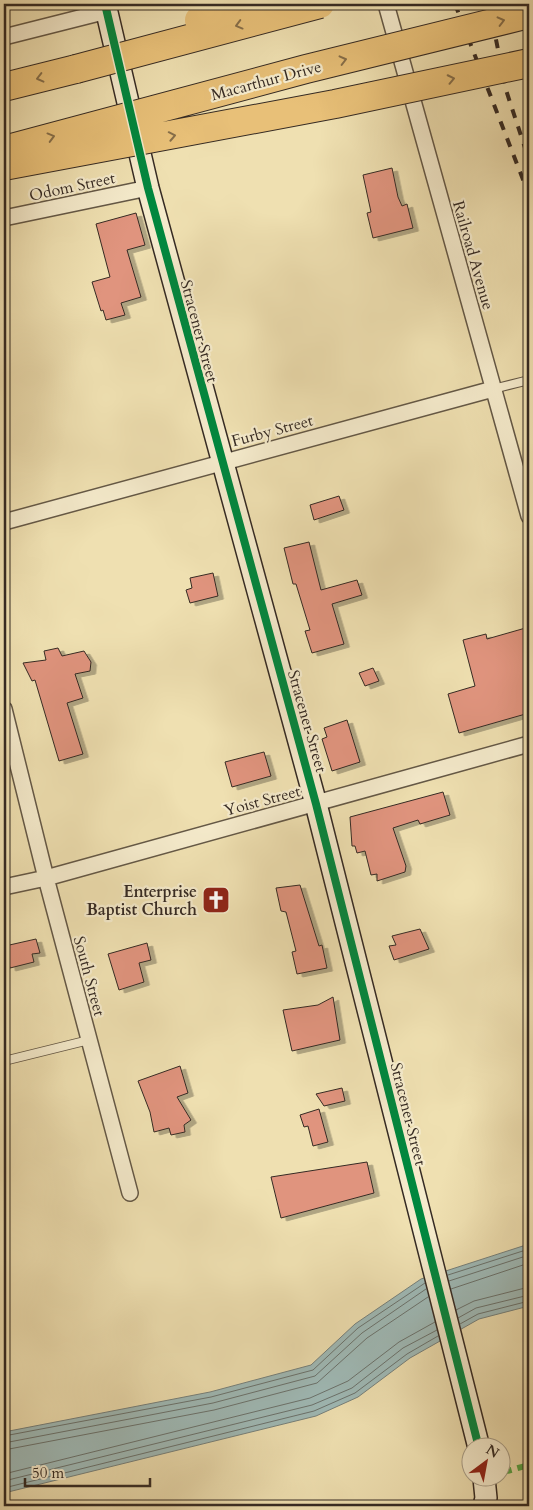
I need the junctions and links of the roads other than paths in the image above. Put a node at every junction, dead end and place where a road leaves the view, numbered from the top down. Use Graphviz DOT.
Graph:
graph roads {
  1 [pos="241,4"];
  2 [pos="320,4"];
  3 [pos="386,4"];
  4 [pos="106,7"];
  5 [pos="529,14"];
  6 [pos="4,37"];
  7 [pos="529,62"];
  8 [pos="76,69"];
  9 [pos="4,87"];
  10 [pos="4,150"];
  11 [pos="4,166"];
  12 [pos="148,188"];
  13 [pos="4,218"];
  14 [pos="529,380"];
  15 [pos="493,389"];
  16 [pos="221,461"];
  17 [pos="529,516"];
  18 [pos="4,522"];
  19 [pos="4,709"];
  20 [pos="529,744"];
  21 [pos="316,804"];
  22 [pos="46,878"];
  23 [pos="4,887"];
  24 [pos="90,1040"];
  25 [pos="4,1061"];
  26 [pos="130,1192"];
  27 [pos="476,1438"];
  28 [pos="485,1488"];
  29 [pos="484,1506"];
  1 -- 8 [label="highway, bridge"];
  2 -- 8 [label="highway, one-way, bridge"];
  3 -- 15 [label="street, Railroad Avenue"];
  4 -- 6 [label="street"];
  4 -- 12 [label="street, Stracener Street"];
  10 -- 5 [label="highway, Macarthur Drive, one-way, bridge"];
  11 -- 7 [label="highway, one-way, bridge"];
  8 -- 9 [label="highway, one-way"];
  12 -- 13 [label="street, Odom Street"];
  12 -- 16 [label="street, Stracener Street"];
  14 -- 15 [label="lane"];
  15 -- 16 [label="street, Furby Street"];
  15 -- 17 [label="street, Railroad Avenue"];
  16 -- 18 [label="street, Furby Street"];
  16 -- 21 [label="street, Stracener Street"];
  19 -- 22 [label="street, South Street"];
  20 -- 21 [label="street, Yoist Street"];
  21 -- 22 [label="street, Yoist Street"];
  21 -- 27 [label="street, Stracener Street"];
  22 -- 23 [label="street, Yoist Street"];
  22 -- 24 [label="street, South Street"];
  24 -- 25 [label="lane"];
  24 -- 26 [label="street, South Street"];
  28 -- 29 [label="street"];
}
